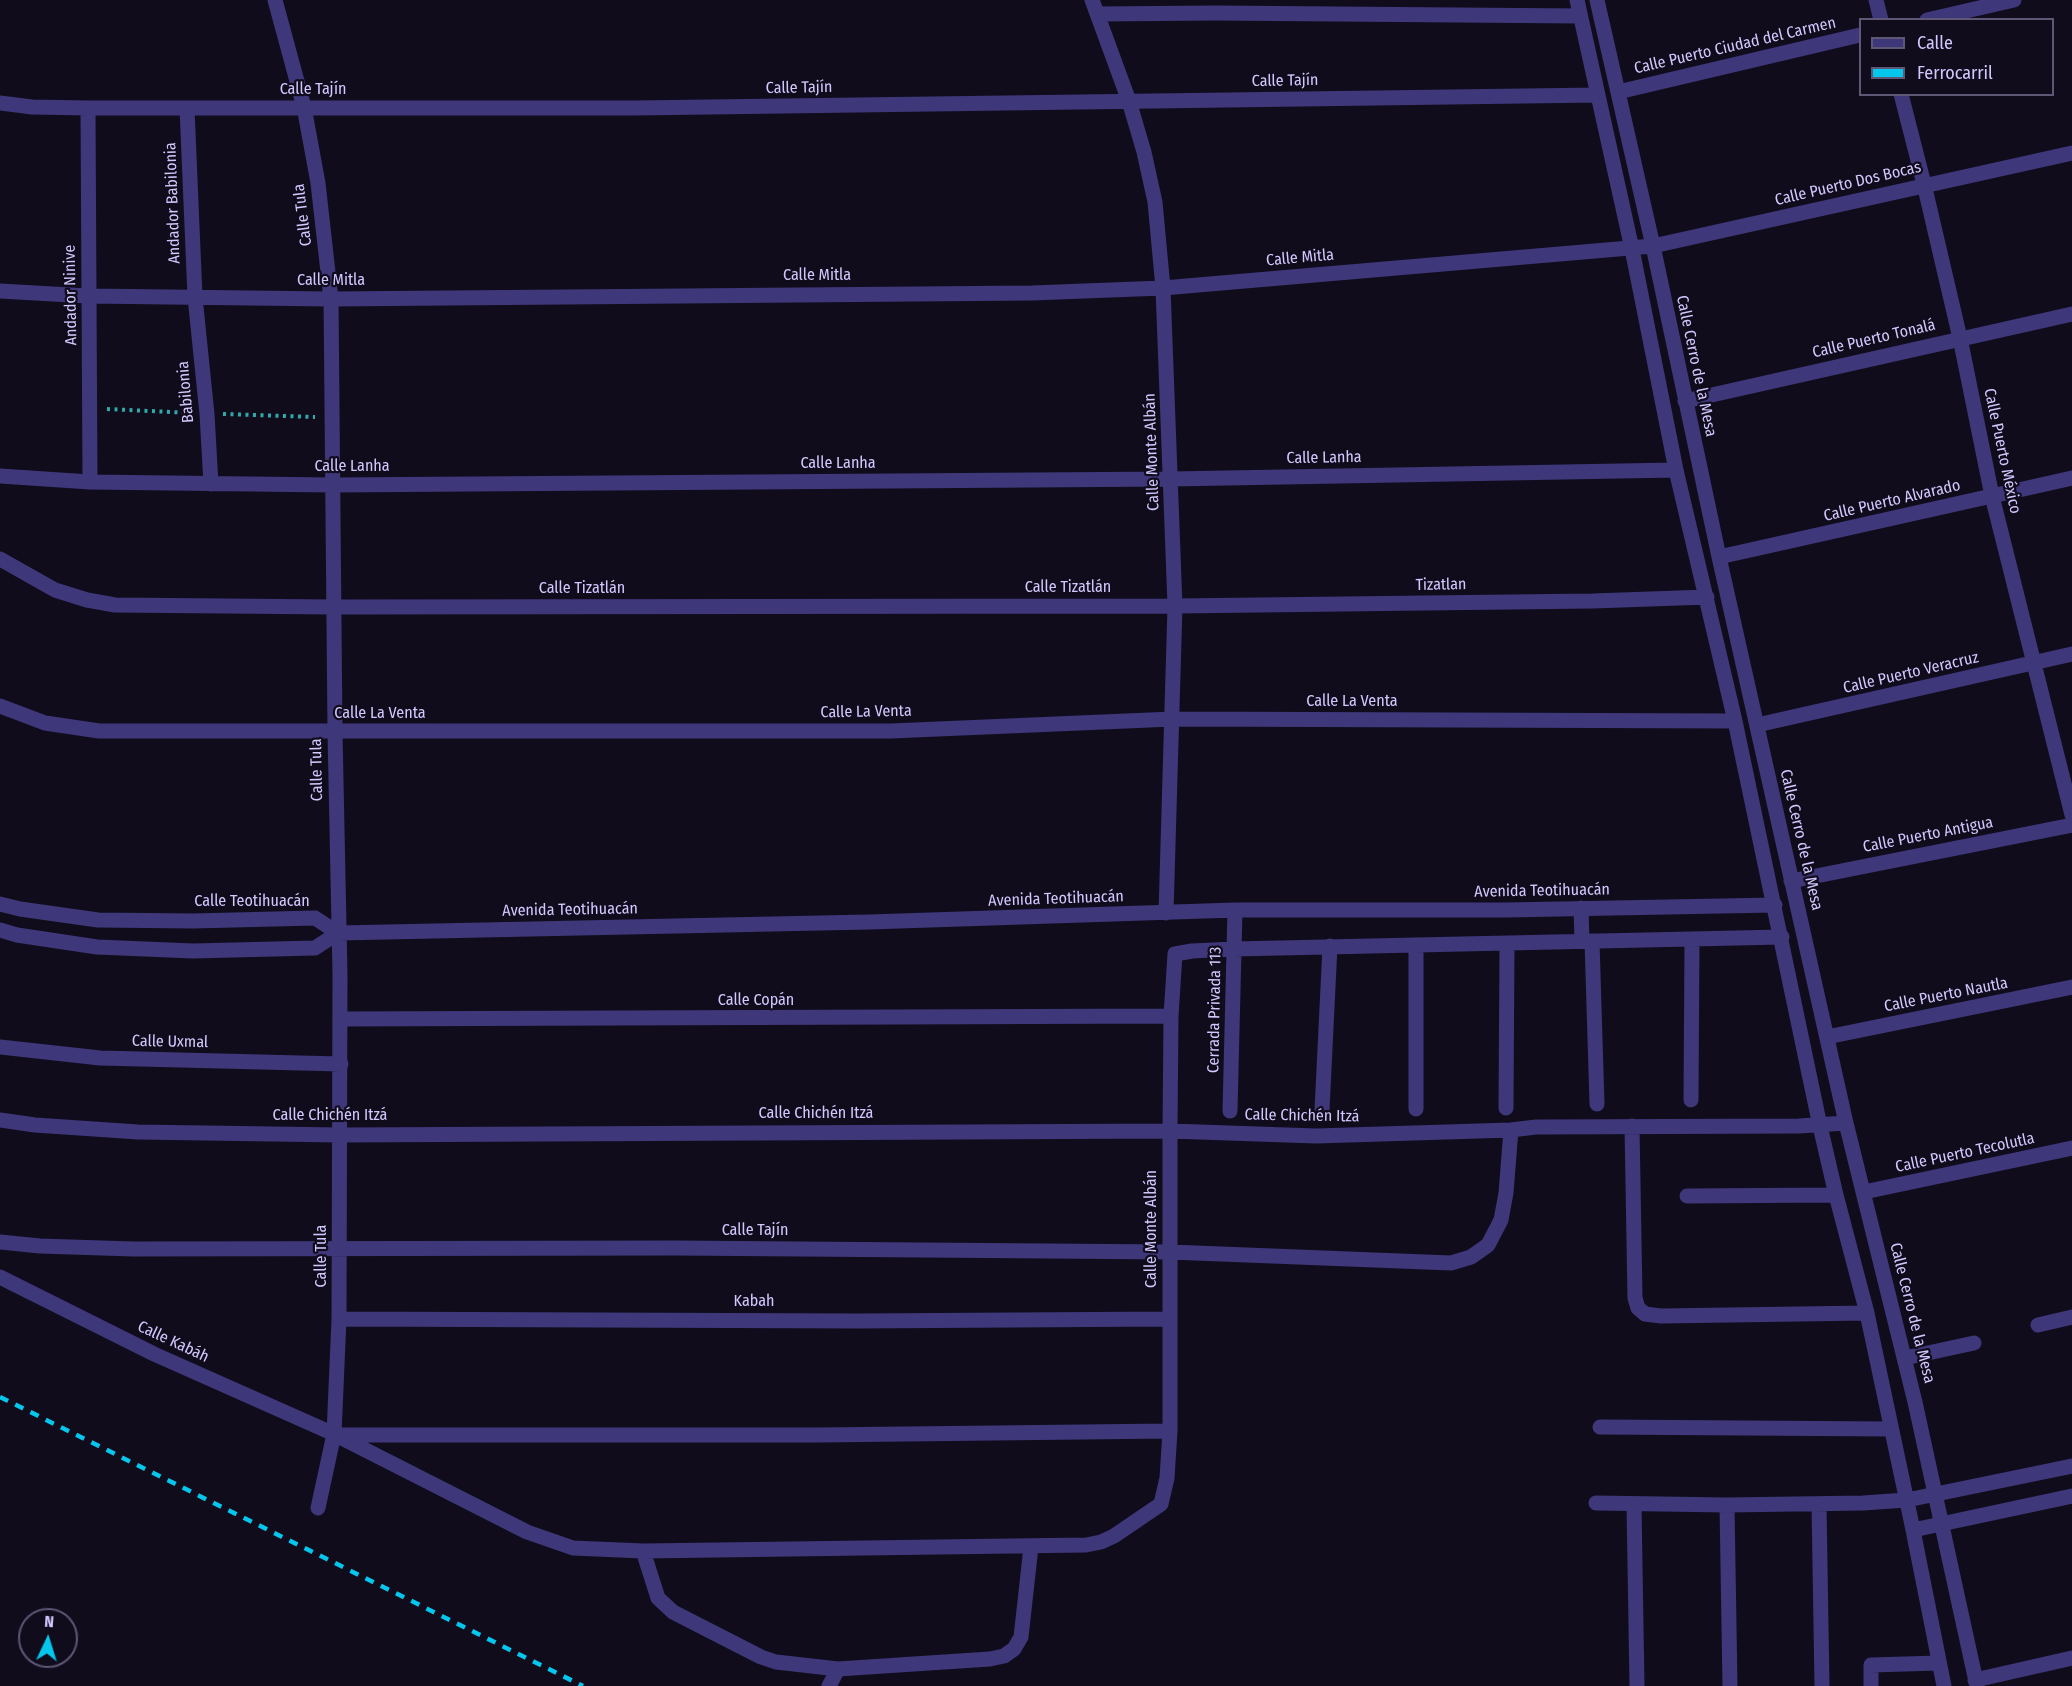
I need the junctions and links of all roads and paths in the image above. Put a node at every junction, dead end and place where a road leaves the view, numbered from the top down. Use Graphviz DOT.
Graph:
graph roads {
  1 [pos="275,0"];
  2 [pos="1577,0"];
  3 [pos="1597,0"];
  4 [pos="1876,0"];
  5 [pos="2014,0"];
  6 [pos="1095,7"];
  7 [pos="1581,16"];
  8 [pos="1880,18"];
  9 [pos="1936,18"];
  10 [pos="1859,35"];
  11 [pos="1618,92"];
  12 [pos="1598,95"];
  13 [pos="1902,96"];
  14 [pos="1129,100"];
  15 [pos="0,103"];
  16 [pos="88,108"];
  17 [pos="187,108"];
  18 [pos="304,108"];
  19 [pos="2072,153"];
  20 [pos="1924,184"];
  21 [pos="1653,246"];
  22 [pos="1632,249"];
  23 [pos="1163,288"];
  24 [pos="0,291"];
  25 [pos="88,297"];
  26 [pos="195,297"];
  27 [pos="331,299"];
  28 [pos="2072,314"];
  29 [pos="1960,339"];
  30 [pos="1685,401"];
  31 [pos="1676,470"];
  32 [pos="0,476"];
  33 [pos="2072,478"];
  34 [pos="1171,479"];
  35 [pos="90,482"];
  36 [pos="211,484"];
  37 [pos="332,485"];
  38 [pos="1992,496"];
  39 [pos="1719,557"];
  40 [pos="0,559"];
  41 [pos="1707,597"];
  42 [pos="1175,606"];
  43 [pos="334,607"];
  44 [pos="2072,654"];
  45 [pos="2033,664"];
  46 [pos="0,706"];
  47 [pos="1173,719"];
  48 [pos="1735,720"];
  49 [pos="1757,725"];
  50 [pos="335,732"];
  51 [pos="2072,815"];
  52 [pos="2072,825"];
  53 [pos="1791,881"];
  54 [pos="0,904"];
  55 [pos="1775,906"];
  56 [pos="1581,908"];
  57 [pos="20,909"];
  58 [pos="1234,910"];
  59 [pos="1166,913"];
  60 [pos="0,930"];
  61 [pos="338,933"];
  62 [pos="17,935"];
  63 [pos="1782,937"];
  64 [pos="1692,939"];
  65 [pos="1587,941"];
  66 [pos="1507,944"];
  67 [pos="1416,945"];
  68 [pos="1330,946"];
  69 [pos="1234,948"];
  70 [pos="2072,987"];
  71 [pos="1171,1016"];
  72 [pos="340,1019"];
  73 [pos="1827,1037"];
  74 [pos="0,1047"];
  75 [pos="340,1064"];
  76 [pos="1691,1100"];
  77 [pos="1598,1104"];
  78 [pos="1506,1108"];
  79 [pos="1416,1109"];
  80 [pos="1230,1110"];
  81 [pos="1322,1110"];
  82 [pos="0,1120"];
  83 [pos="1846,1123"];
  84 [pos="1632,1126"];
  85 [pos="1820,1126"];
  86 [pos="1511,1130"];
  87 [pos="1170,1131"];
  88 [pos="340,1135"];
  89 [pos="2072,1148"];
  90 [pos="1864,1192"];
  91 [pos="1836,1195"];
  92 [pos="1687,1196"];
  93 [pos="0,1242"];
  94 [pos="339,1249"];
  95 [pos="1170,1252"];
  96 [pos="0,1277"];
  97 [pos="1867,1313"];
  98 [pos="2072,1317"];
  99 [pos="339,1319"];
  100 [pos="1169,1319"];
  101 [pos="2038,1325"];
  102 [pos="1974,1343"];
  103 [pos="1905,1358"];
  104 [pos="1600,1427"];
  105 [pos="1891,1429"];
  106 [pos="1170,1431"];
  107 [pos="334,1434"];
  108 [pos="2072,1466"];
  109 [pos="1935,1496"];
  110 [pos="2072,1496"];
  111 [pos="1906,1500"];
  112 [pos="1596,1503"];
  113 [pos="1161,1504"];
  114 [pos="1634,1504"];
  115 [pos="1819,1504"];
  116 [pos="1728,1505"];
  117 [pos="318,1508"];
  118 [pos="1941,1525"];
  119 [pos="1913,1530"];
  120 [pos="1031,1547"];
  121 [pos="643,1551"];
  122 [pos="2072,1658"];
  123 [pos="1939,1663"];
  124 [pos="838,1669"];
  125 [pos="1976,1683"];
  126 [pos="829,1686"];
  127 [pos="1637,1686"];
  128 [pos="1730,1686"];
  129 [pos="1822,1686"];
  130 [pos="1871,1686"];
  131 [pos="1944,1686"];
  1 -- 18 [label="street, Calle Tula"];
  2 -- 7 [label="street"];
  3 -- 11 [label="street, Calle Cerro de la Mesa"];
  4 -- 8 [label="street"];
  5 -- 9 [label="street"];
  6 -- 7 [label="street"];
  6 -- 14 [label="street, Calle Monte Albán"];
  7 -- 12 [label="street"];
  10 -- 11 [label="street, Calle Puerto Ciudad del Carmen"];
  11 -- 21 [label="street, Calle Cerro de la Mesa"];
  12 -- 14 [label="street, Calle Tajín"];
  12 -- 22 [label="street"];
  13 -- 20 [label="street, Calle Puerto México"];
  14 -- 18 [label="street, Calle Tajín"];
  14 -- 23 [label="street, Calle Monte Albán"];
  15 -- 16 [label="street, Calle Tajín"];
  16 -- 17 [label="street, Calle Tajín"];
  16 -- 25 [label="street, Andador Ninive"];
  17 -- 18 [label="street, Calle Tajín"];
  17 -- 26 [label="street, Andador Babilonia"];
  18 -- 27 [label="street, Calle Tula"];
  19 -- 20 [label="street, Calle Puerto Dos Bocas"];
  20 -- 21 [label="street, Calle Puerto Dos Bocas"];
  20 -- 29 [label="street, Calle Puerto México"];
  21 -- 22 [label="street, Calle Puerto Dos Bocas"];
  21 -- 30 [label="street, Calle Cerro de la Mesa"];
  22 -- 23 [label="street, Calle Mitla"];
  22 -- 31 [label="street"];
  23 -- 27 [label="street, Calle Mitla"];
  23 -- 34 [label="street, Calle Monte Albán"];
  24 -- 25 [label="street, Calle Mitla"];
  25 -- 26 [label="street, Calle Mitla"];
  25 -- 35 [label="street, Andador Ninive"];
  26 -- 27 [label="street, Calle Mitla"];
  26 -- 36 [label="street, Babilonia"];
  27 -- 37 [label="street, Calle Tula"];
  28 -- 29 [label="street, Calle Puerto Tonalá"];
  29 -- 30 [label="street, Calle Puerto Tonalá"];
  29 -- 38 [label="street, Calle Puerto México"];
  30 -- 39 [label="street, Calle Cerro de la Mesa"];
  31 -- 34 [label="street, Calle Lanha"];
  31 -- 41 [label="street"];
  32 -- 35 [label="street, Calle Lanha"];
  33 -- 38 [label="street, Calle Puerto Alvarado"];
  34 -- 37 [label="street, Calle Lanha"];
  34 -- 42 [label="street, Calle Monte Albán"];
  35 -- 36 [label="street, Calle Lanha"];
  36 -- 37 [label="street, Calle Lanha"];
  37 -- 43 [label="street, Calle Tula"];
  38 -- 39 [label="street, Calle Puerto Alvarado"];
  38 -- 45 [label="street, Calle Puerto México"];
  39 -- 49 [label="street, Calle Cerro de la Mesa"];
  40 -- 43 [label="street, Calle Tizatlán"];
  41 -- 42 [label="street, Tizatlan"];
  41 -- 48 [label="street"];
  42 -- 43 [label="street, Calle Tizatlán"];
  42 -- 47 [label="street, Calle Monte Albán"];
  43 -- 50 [label="street, Calle Tula"];
  44 -- 45 [label="street, Calle Puerto Veracruz"];
  45 -- 49 [label="street, Calle Puerto Veracruz"];
  45 -- 51 [label="street, Calle Puerto México"];
  46 -- 50 [label="street, Calle La Venta"];
  47 -- 48 [label="street, Calle La Venta"];
  47 -- 50 [label="street, Calle La Venta"];
  47 -- 59 [label="street, Calle Monte Albán"];
  48 -- 55 [label="street"];
  49 -- 53 [label="street, Calle Cerro de la Mesa"];
  50 -- 61 [label="street, Calle Tula"];
  52 -- 53 [label="street, Calle Puerto Antigua"];
  53 -- 73 [label="street, Calle Cerro de la Mesa"];
  54 -- 57 [label="street, Calle Teotihuacán"];
  55 -- 56 [label="street, Avenida Teotihuacán"];
  55 -- 63 [label="street"];
  56 -- 58 [label="street, Avenida Teotihuacán"];
  56 -- 65 [label="street"];
  57 -- 61 [label="street, Calle Teotihuacán"];
  57 -- 62 [label="street"];
  58 -- 59 [label="street, Avenida Teotihuacán"];
  58 -- 69 [label="street, Cerrada Privada 113"];
  59 -- 61 [label="street, Avenida Teotihuacán"];
  60 -- 62 [label="street"];
  61 -- 62 [label="street"];
  61 -- 72 [label="street, Calle Tula"];
  63 -- 64 [label="street"];
  63 -- 85 [label="street"];
  64 -- 65 [label="street"];
  64 -- 76 [label="street"];
  65 -- 66 [label="street"];
  65 -- 77 [label="street"];
  66 -- 67 [label="street"];
  66 -- 78 [label="street"];
  67 -- 68 [label="street"];
  67 -- 79 [label="street"];
  68 -- 69 [label="street"];
  68 -- 81 [label="street"];
  69 -- 71 [label="street, Calle Monte Albán"];
  69 -- 80 [label="street, Cerrada Privada 113"];
  70 -- 73 [label="street, Calle Puerto Nautla"];
  71 -- 72 [label="street, Calle Copán"];
  71 -- 87 [label="street, Calle Monte Albán"];
  72 -- 75 [label="street, Calle Tula"];
  73 -- 83 [label="street, Calle Cerro de la Mesa"];
  74 -- 75 [label="street, Calle Uxmal"];
  75 -- 88 [label="street, Calle Tula"];
  82 -- 88 [label="street, Calle Chichén Itzá"];
  83 -- 85 [label="street, Calle Chichén Itzá"];
  83 -- 90 [label="street, Calle Cerro de la Mesa"];
  84 -- 85 [label="street, Calle Chichén Itzá"];
  84 -- 86 [label="street, Calle Chichén Itzá"];
  84 -- 97 [label="street"];
  85 -- 91 [label="street"];
  86 -- 87 [label="street, Calle Chichén Itzá"];
  86 -- 95 [label="street, Calle Tajín"];
  87 -- 88 [label="street, Calle Chichén Itzá"];
  87 -- 95 [label="street, Calle Monte Albán"];
  88 -- 94 [label="street, Calle Tula"];
  89 -- 90 [label="street, Calle Puerto Tecolutla"];
  90 -- 103 [label="street, Calle Cerro de la Mesa"];
  91 -- 92 [label="street"];
  91 -- 97 [label="street"];
  93 -- 94 [label="street"];
  94 -- 95 [label="street, Calle Tajín"];
  94 -- 99 [label="street, Calle Tula"];
  95 -- 100 [label="street, Calle Monte Albán"];
  96 -- 107 [label="street, Calle Kabáh"];
  97 -- 105 [label="street"];
  98 -- 101 [label="street"];
  99 -- 100 [label="street, Kabah"];
  99 -- 107 [label="street, Calle Tula"];
  100 -- 106 [label="street, Calle Monte Albán"];
  102 -- 103 [label="street"];
  103 -- 109 [label="street, Calle Cerro de la Mesa"];
  104 -- 105 [label="street"];
  105 -- 111 [label="street"];
  106 -- 107 [label="street"];
  106 -- 113 [label="street, Calle Monte Albán"];
  107 -- 117 [label="street, Calle Tula"];
  107 -- 121 [label="street, Calle Kabáh"];
  108 -- 109 [label="street"];
  109 -- 111 [label="street"];
  109 -- 118 [label="street, Calle Cerro de la Mesa"];
  110 -- 118 [label="street"];
  111 -- 115 [label="street"];
  111 -- 119 [label="street"];
  112 -- 114 [label="street"];
  113 -- 120 [label="street, Calle Kabáh"];
  114 -- 116 [label="street"];
  114 -- 127 [label="street"];
  115 -- 116 [label="street"];
  115 -- 129 [label="street"];
  116 -- 128 [label="street"];
  118 -- 119 [label="street"];
  118 -- 125 [label="street, Calle Cerro de la Mesa"];
  119 -- 123 [label="street"];
  120 -- 121 [label="street, Calle Kabáh"];
  120 -- 124 [label="street"];
  121 -- 124 [label="street"];
  122 -- 125 [label="street"];
  123 -- 130 [label="street"];
  123 -- 131 [label="street"];
  124 -- 126 [label="street"];
}
